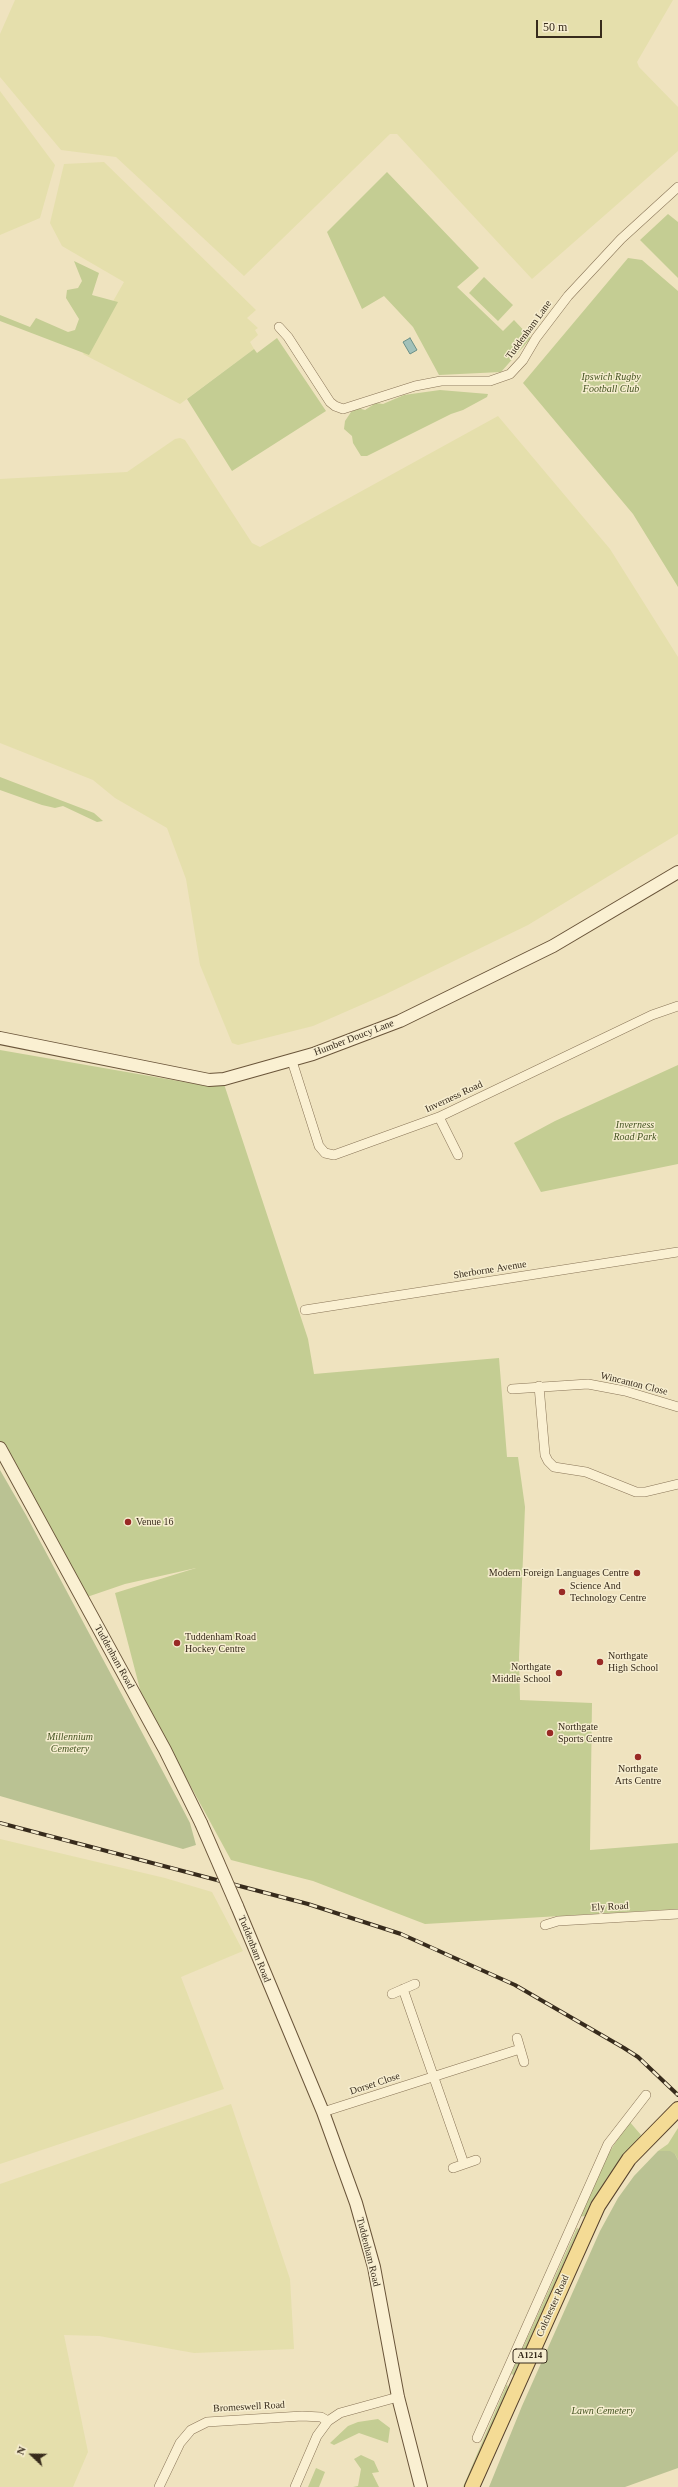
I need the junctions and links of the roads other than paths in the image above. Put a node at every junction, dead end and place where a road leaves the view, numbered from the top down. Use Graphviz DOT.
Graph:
graph roads {
  1 [pos="678,187"];
  2 [pos="279,327"];
  3 [pos="678,872"];
  4 [pos="678,1006"];
  5 [pos="0,1038"];
  6 [pos="292,1061"];
  7 [pos="439,1117"];
  8 [pos="458,1155"];
  9 [pos="678,1252"];
  10 [pos="305,1310"];
  11 [pos="539,1386"];
  12 [pos="512,1389"];
  13 [pos="678,1407"];
  14 [pos="0,1448"];
  15 [pos="678,1484"];
  16 [pos="678,1914"];
  17 [pos="545,1925"];
  18 [pos="415,1984"];
  19 [pos="403,1989"];
  20 [pos="392,1994"];
  21 [pos="516,2038"];
  22 [pos="520,2049"];
  23 [pos="524,2062"];
  24 [pos="435,2076"];
  25 [pos="646,2094"];
  26 [pos="677,2111"];
  27 [pos="323,2112"];
  28 [pos="476,2160"];
  29 [pos="464,2164"];
  30 [pos="453,2168"];
  31 [pos="573,2222"];
  32 [pos="587,2226"];
  33 [pos="504,2378"];
  34 [pos="518,2385"];
  35 [pos="398,2397"];
  36 [pos="328,2421"];
  37 [pos="477,2438"];
  38 [pos="422,2486"];
  39 [pos="159,2487"];
  40 [pos="295,2487"];
  41 [pos="473,2487"];
  1 -- 2 [label="street, Tuddenham Lane"];
  3 -- 6 [label="street, Humber Doucy Lane"];
  4 -- 7 [label="street, Inverness Road"];
  5 -- 6 [label="street, Humber Doucy Lane"];
  6 -- 7 [label="street, Inverness Road"];
  7 -- 8 [label="street"];
  9 -- 10 [label="street, Sherborne Avenue"];
  11 -- 12 [label="street, Wincanton Close"];
  11 -- 13 [label="street, Wincanton Close"];
  11 -- 15 [label="street"];
  14 -- 27 [label="street, Tuddenham Road, bridge"];
  16 -- 17 [label="street, Ely Road"];
  18 -- 19 [label="street"];
  19 -- 20 [label="street"];
  19 -- 24 [label="street"];
  21 -- 22 [label="street"];
  22 -- 23 [label="street"];
  22 -- 24 [label="street, Dorset Close"];
  24 -- 27 [label="street, Dorset Close"];
  24 -- 29 [label="street"];
  25 -- 31 [label="street, Colchester Road"];
  26 -- 32 [label="main road, Colchester Road / A1214"];
  27 -- 35 [label="street, Tuddenham Road"];
  28 -- 29 [label="street"];
  29 -- 30 [label="street"];
  31 -- 32 [label="street"];
  31 -- 33 [label="street, Colchester Road"];
  32 -- 34 [label="main road, Colchester Road / A1214"];
  33 -- 34 [label="street"];
  33 -- 37 [label="street, Colchester Road"];
  34 -- 41 [label="main road, Colchester Road / A1214"];
  35 -- 36 [label="street"];
  35 -- 38 [label="street, Tuddenham Road"];
  36 -- 39 [label="street, Bromeswell Road"];
  36 -- 40 [label="street"];
}
